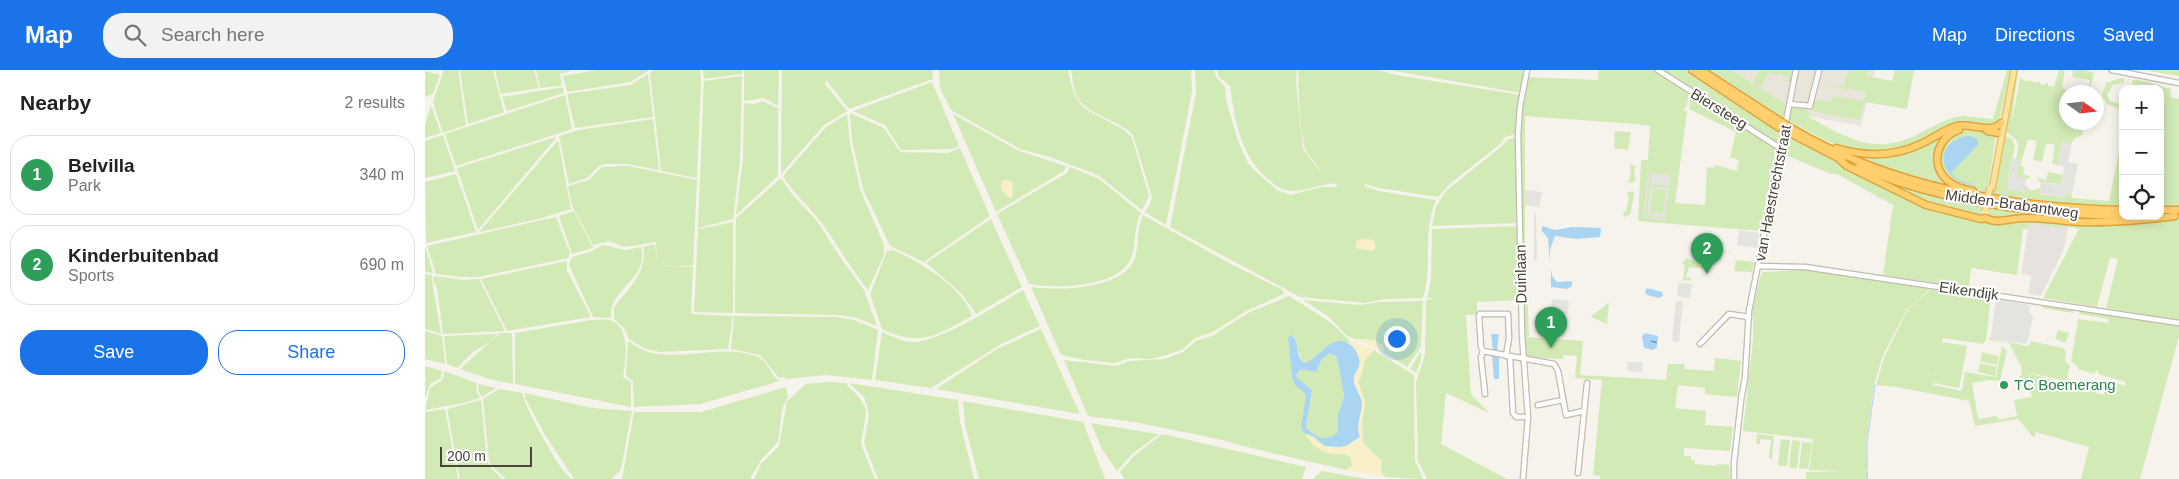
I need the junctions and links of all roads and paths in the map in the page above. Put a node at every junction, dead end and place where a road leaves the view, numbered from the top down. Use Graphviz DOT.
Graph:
graph roads {
  1 [pos="1527,70"];
  2 [pos="1658,70"];
  3 [pos="1692,70"];
  4 [pos="1701,70"];
  5 [pos="1796,70"];
  6 [pos="1819,70"];
  7 [pos="2012,70"];
  8 [pos="2112,70"];
  9 [pos="2179,83"];
  10 [pos="1790,104"];
  11 [pos="2001,123"];
  12 [pos="1779,124"];
  13 [pos="1790,130"];
  14 [pos="1798,132"];
  15 [pos="1999,134"];
  16 [pos="1780,148"];
  17 [pos="1839,160"];
  18 [pos="1991,188"];
  19 [pos="2003,200"];
  20 [pos="2119,210"];
  21 [pos="2164,211"];
  22 [pos="1986,213"];
  23 [pos="2178,214"];
  24 [pos="2119,216"];
  25 [pos="2164,216"];
  26 [pos="1759,266"];
  27 [pos="1749,317"];
  28 [pos="2179,323"];
  29 [pos="1701,344"];
  30 [pos="1483,351"];
  31 [pos="1508,356"];
  32 [pos="1523,359"];
  33 [pos="1587,383"];
  34 [pos="1485,394"];
  35 [pos="1563,400"];
  36 [pos="1539,405"];
  37 [pos="1584,411"];
  38 [pos="1524,417"];
  39 [pos="1578,473"];
  40 [pos="1523,479"];
  41 [pos="1734,479"];
  1 -- 32 [label="street, Duinlaan"];
  2 -- 16 [label="street, Biersteeg"];
  3 -- 12 [label="highway, Midden-Brabantweg"];
  4 -- 12 [label="highway, Midden-Brabantweg"];
  5 -- 10 [label="street, van Haestrechtstraat"];
  6 -- 10 [label="street"];
  7 -- 11 [label="main road"];
  7 -- 18 [label="main road"];
  8 -- 9 [label="street"];
  10 -- 16 [label="street, van Haestrechtstraat"];
  11 -- 14 [label="highway"];
  11 -- 15 [label="main road"];
  12 -- 13 [label="highway, Midden-Brabantweg, bridge"];
  13 -- 14 [label="highway, Midden-Brabantweg"];
  13 -- 17 [label="highway, Midden-Brabantweg"];
  14 -- 19 [label="highway, Midden-Brabantweg"];
  15 -- 18 [label="main road"];
  15 -- 19 [label="highway"];
  16 -- 26 [label="street, van Haestrechtstraat"];
  17 -- 22 [label="highway"];
  17 -- 24 [label="highway, Midden-Brabantweg"];
  18 -- 22 [label="main road, bridge"];
  19 -- 20 [label="highway, Midden-Brabantweg"];
  21 -- 23 [label="highway"];
  22 -- 23 [label="highway"];
  23 -- 25 [label="highway"];
  26 -- 27 [label="street, van Haestrechtstraat"];
  26 -- 28 [label="street, Eikendijk"];
  27 -- 29 [label="street"];
  27 -- 41 [label="street, van Haestrechtstraat"];
  30 -- 31 [label="street"];
  30 -- 31 [label="street"];
  30 -- 34 [label="street"];
  31 -- 32 [label="street"];
  31 -- 38 [label="street"];
  32 -- 35 [label="street"];
  32 -- 40 [label="street, Duinlaan"];
  33 -- 37 [label="street"];
  35 -- 36 [label="street"];
  35 -- 37 [label="street"];
  37 -- 39 [label="street"];
}
